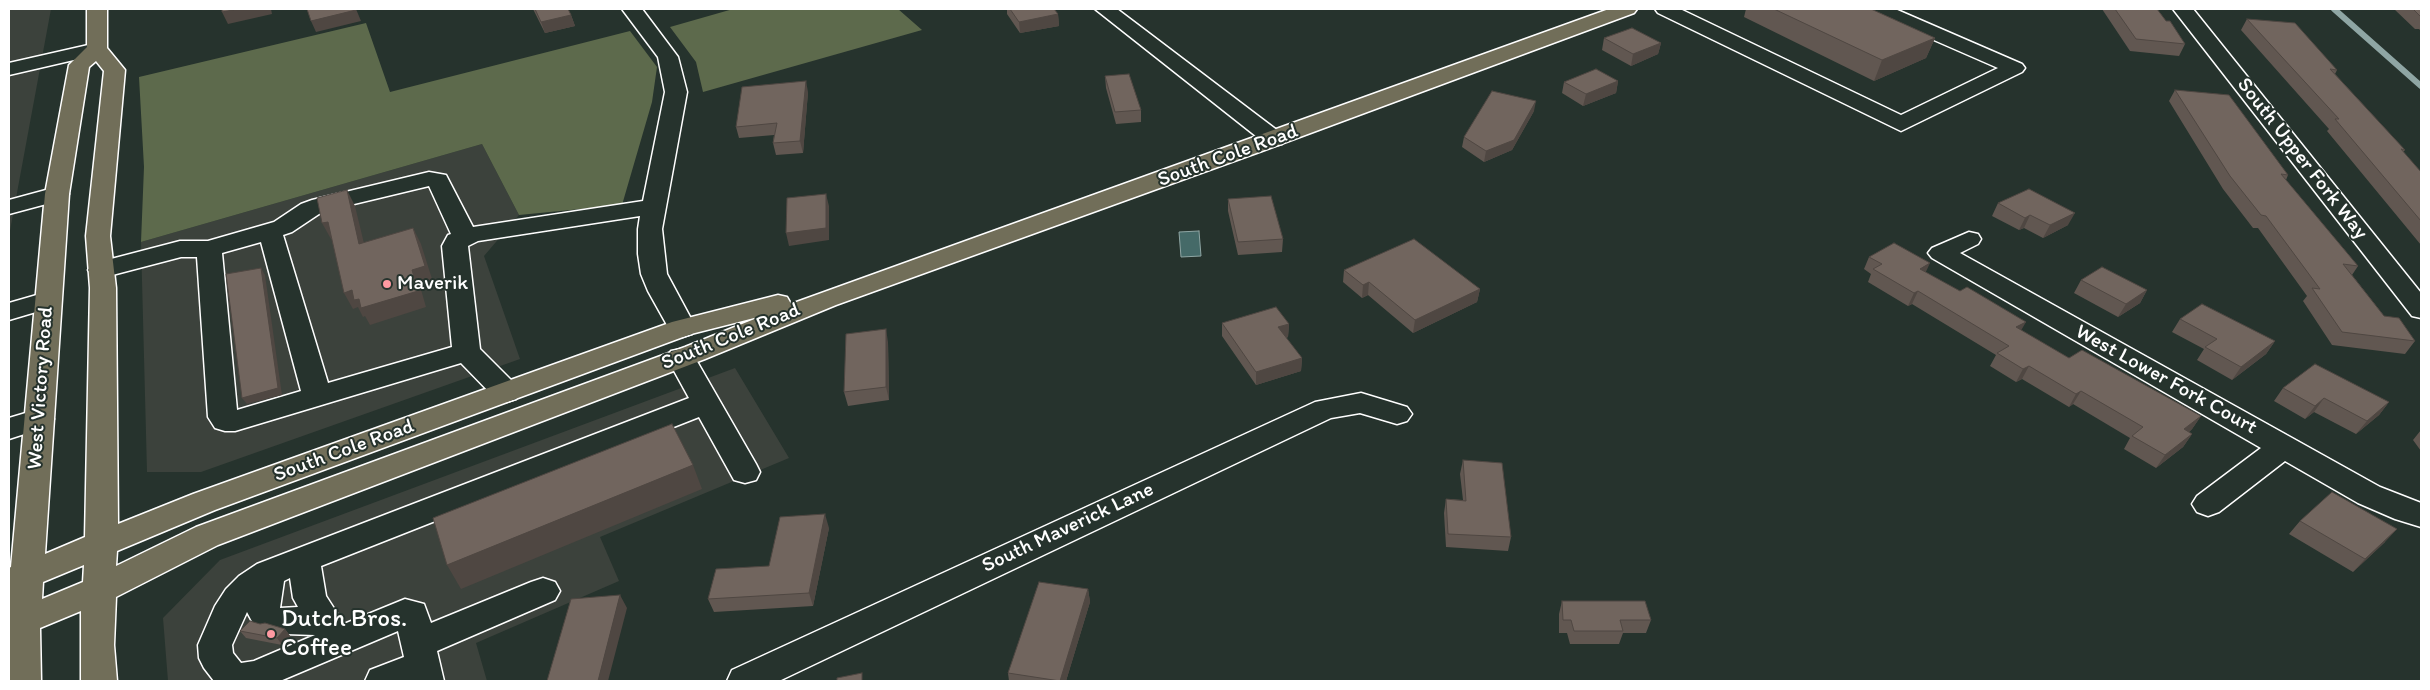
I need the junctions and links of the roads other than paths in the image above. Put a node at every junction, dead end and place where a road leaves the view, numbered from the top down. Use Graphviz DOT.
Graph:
graph roads {
  1 [pos="97,9"];
  2 [pos="632,9"];
  3 [pos="1104,9"];
  4 [pos="1627,9"];
  5 [pos="1665,9"];
  6 [pos="1880,9"];
  7 [pos="2183,9"];
  8 [pos="97,49"];
  9 [pos="9,69"];
  10 [pos="74,97"];
  11 [pos="1274,139"];
  12 [pos="106,142"];
  13 [pos="57,194"];
  14 [pos="9,207"];
  15 [pos="654,207"];
  16 [pos="270,231"];
  17 [pos="465,236"];
  18 [pos="1969,239"];
  19 [pos="209,250"];
  20 [pos="101,270"];
  21 [pos="827,299"];
  22 [pos="47,300"];
  23 [pos="2421,310"];
  24 [pos="9,312"];
  25 [pos="682,328"];
  26 [pos="466,352"];
  27 [pos="681,358"];
  28 [pos="606,385"];
  29 [pos="506,392"];
  30 [pos="317,396"];
  31 [pos="706,403"];
  32 [pos="1397,414"];
  33 [pos="39,419"];
  34 [pos="9,429"];
  35 [pos="2284,446"];
  36 [pos="744,472"];
  37 [pos="2208,504"];
  38 [pos="2421,514"];
  39 [pos="101,544"];
  40 [pos="304,559"];
  41 [pos="269,573"];
  42 [pos="18,578"];
  43 [pos="99,590"];
  44 [pos="543,591"];
  45 [pos="16,624"];
  46 [pos="331,632"];
  47 [pos="422,664"];
  48 [pos="23,681"];
  49 [pos="99,681"];
  50 [pos="383,681"];
  51 [pos="745,681"];
  1 -- 8 [label="main road"];
  2 -- 15 [label="street"];
  3 -- 11 [label="street"];
  4 -- 11 [label="main road, South Cole Road"];
  5 -- 6 [label="street"];
  7 -- 23 [label="street, South Upper Fork Way"];
  8 -- 9 [label="street"];
  8 -- 10 [label="main road, West Victory Road"];
  8 -- 12 [label="main road"];
  10 -- 12 [label="main road"];
  10 -- 13 [label="main road, West Victory Road"];
  11 -- 21 [label="main road, South Cole Road"];
  12 -- 20 [label="main road"];
  13 -- 14 [label="street"];
  13 -- 22 [label="main road, West Victory Road"];
  15 -- 17 [label="street"];
  15 -- 25 [label="street"];
  16 -- 17 [label="street"];
  16 -- 19 [label="street"];
  16 -- 30 [label="street"];
  17 -- 26 [label="street"];
  18 -- 35 [label="street, West Lower Fork Court"];
  19 -- 20 [label="street"];
  19 -- 30 [label="street"];
  20 -- 39 [label="main road"];
  21 -- 25 [label="main road, South Cole Road"];
  21 -- 27 [label="main road, South Cole Road"];
  22 -- 24 [label="street"];
  22 -- 33 [label="main road, West Victory Road"];
  25 -- 28 [label="main road, South Cole Road"];
  25 -- 29 [label="main road, South Cole Road"];
  26 -- 29 [label="street"];
  26 -- 30 [label="street"];
  27 -- 28 [label="main road, South Cole Road"];
  27 -- 31 [label="street"];
  28 -- 43 [label="main road, South Cole Road"];
  29 -- 39 [label="main road, South Cole Road"];
  31 -- 36 [label="street"];
  31 -- 40 [label="street"];
  32 -- 51 [label="street, South Maverick Lane"];
  33 -- 34 [label="street"];
  33 -- 42 [label="main road, West Victory Road"];
  35 -- 37 [label="street"];
  35 -- 38 [label="street, West Lower Fork Court"];
  39 -- 42 [label="main road, South Cole Road"];
  39 -- 43 [label="main road"];
  40 -- 41 [label="street"];
  40 -- 46 [label="street"];
  41 -- 46 [label="street"];
  41 -- 46 [label="street"];
  42 -- 45 [label="main road, West Victory Road"];
  43 -- 45 [label="main road, South Cole Road"];
  43 -- 49 [label="main road"];
  44 -- 47 [label="street"];
  45 -- 48 [label="main road, West Victory Road"];
  46 -- 47 [label="street"];
  47 -- 50 [label="street"];
}
